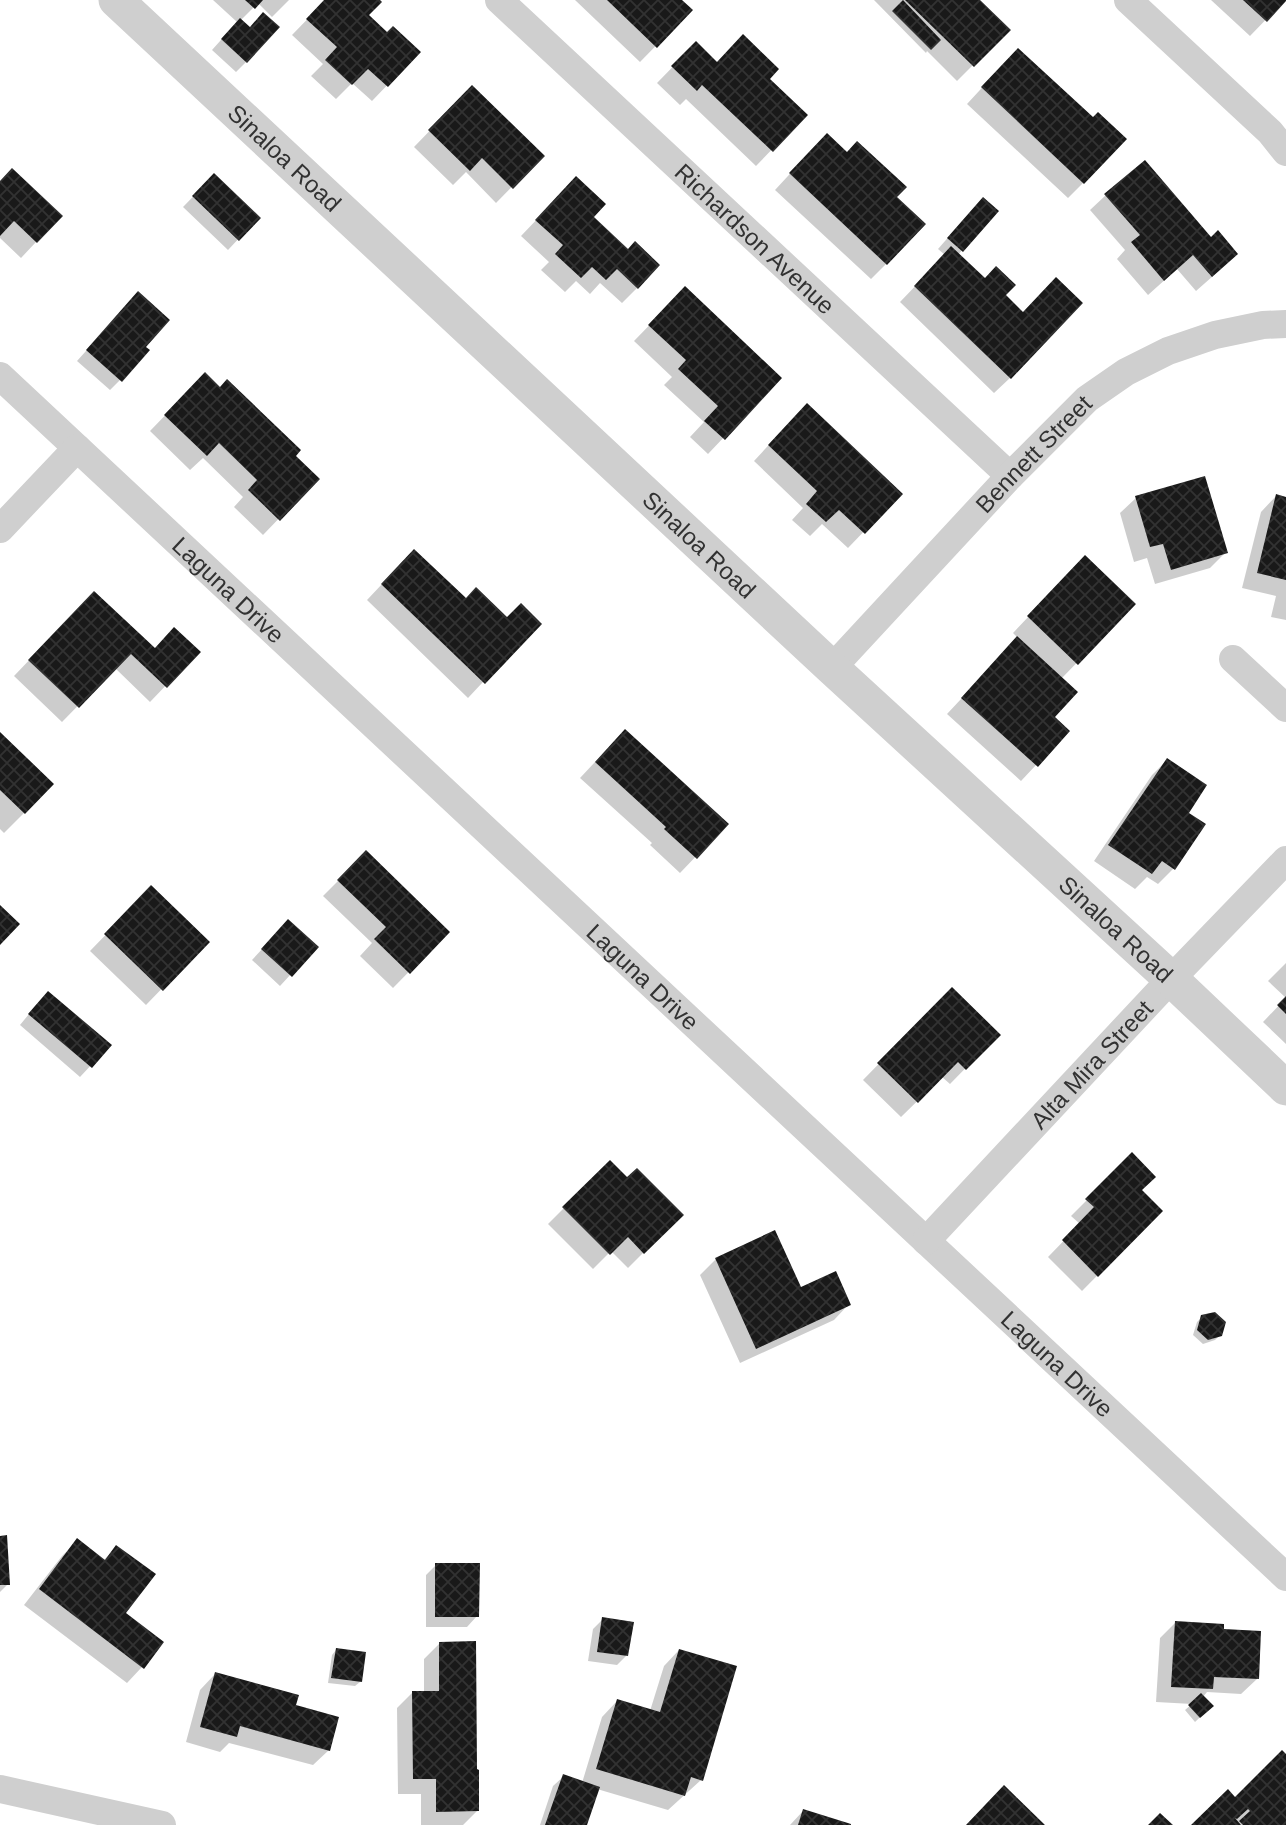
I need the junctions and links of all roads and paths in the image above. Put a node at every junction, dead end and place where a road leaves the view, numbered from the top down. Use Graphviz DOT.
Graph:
graph roads {
  1 [pos="116,0"];
  2 [pos="499,0"];
  3 [pos="1128,0"];
  4 [pos="1286,152"];
  5 [pos="1286,324"];
  6 [pos="0,376"];
  7 [pos="77,448"];
  8 [pos="1010,476"];
  9 [pos="0,529"];
  10 [pos="1233,659"];
  11 [pos="832,668"];
  12 [pos="1286,708"];
  13 [pos="1286,860"];
  14 [pos="1171,979"];
  15 [pos="1286,1088"];
  16 [pos="926,1241"];
  17 [pos="1286,1577"];
  18 [pos="0,1789"];
  19 [pos="162,1825"];
  1 -- 11 [label="street, Sinaloa Road"];
  2 -- 8 [label="street, Richardson Avenue"];
  3 -- 4 [label="street"];
  5 -- 8 [label="street, Bennett Street"];
  6 -- 7 [label="street, Laguna Drive"];
  7 -- 9 [label="street"];
  7 -- 16 [label="street, Laguna Drive"];
  8 -- 11 [label="street, Bennett Street"];
  10 -- 12 [label="street"];
  11 -- 14 [label="street, Sinaloa Road"];
  13 -- 14 [label="street, Alta Mira Street"];
  14 -- 15 [label="street, Sinaloa Road"];
  14 -- 16 [label="street, Alta Mira Street"];
  16 -- 17 [label="street, Laguna Drive"];
  18 -- 19 [label="street"];
}
